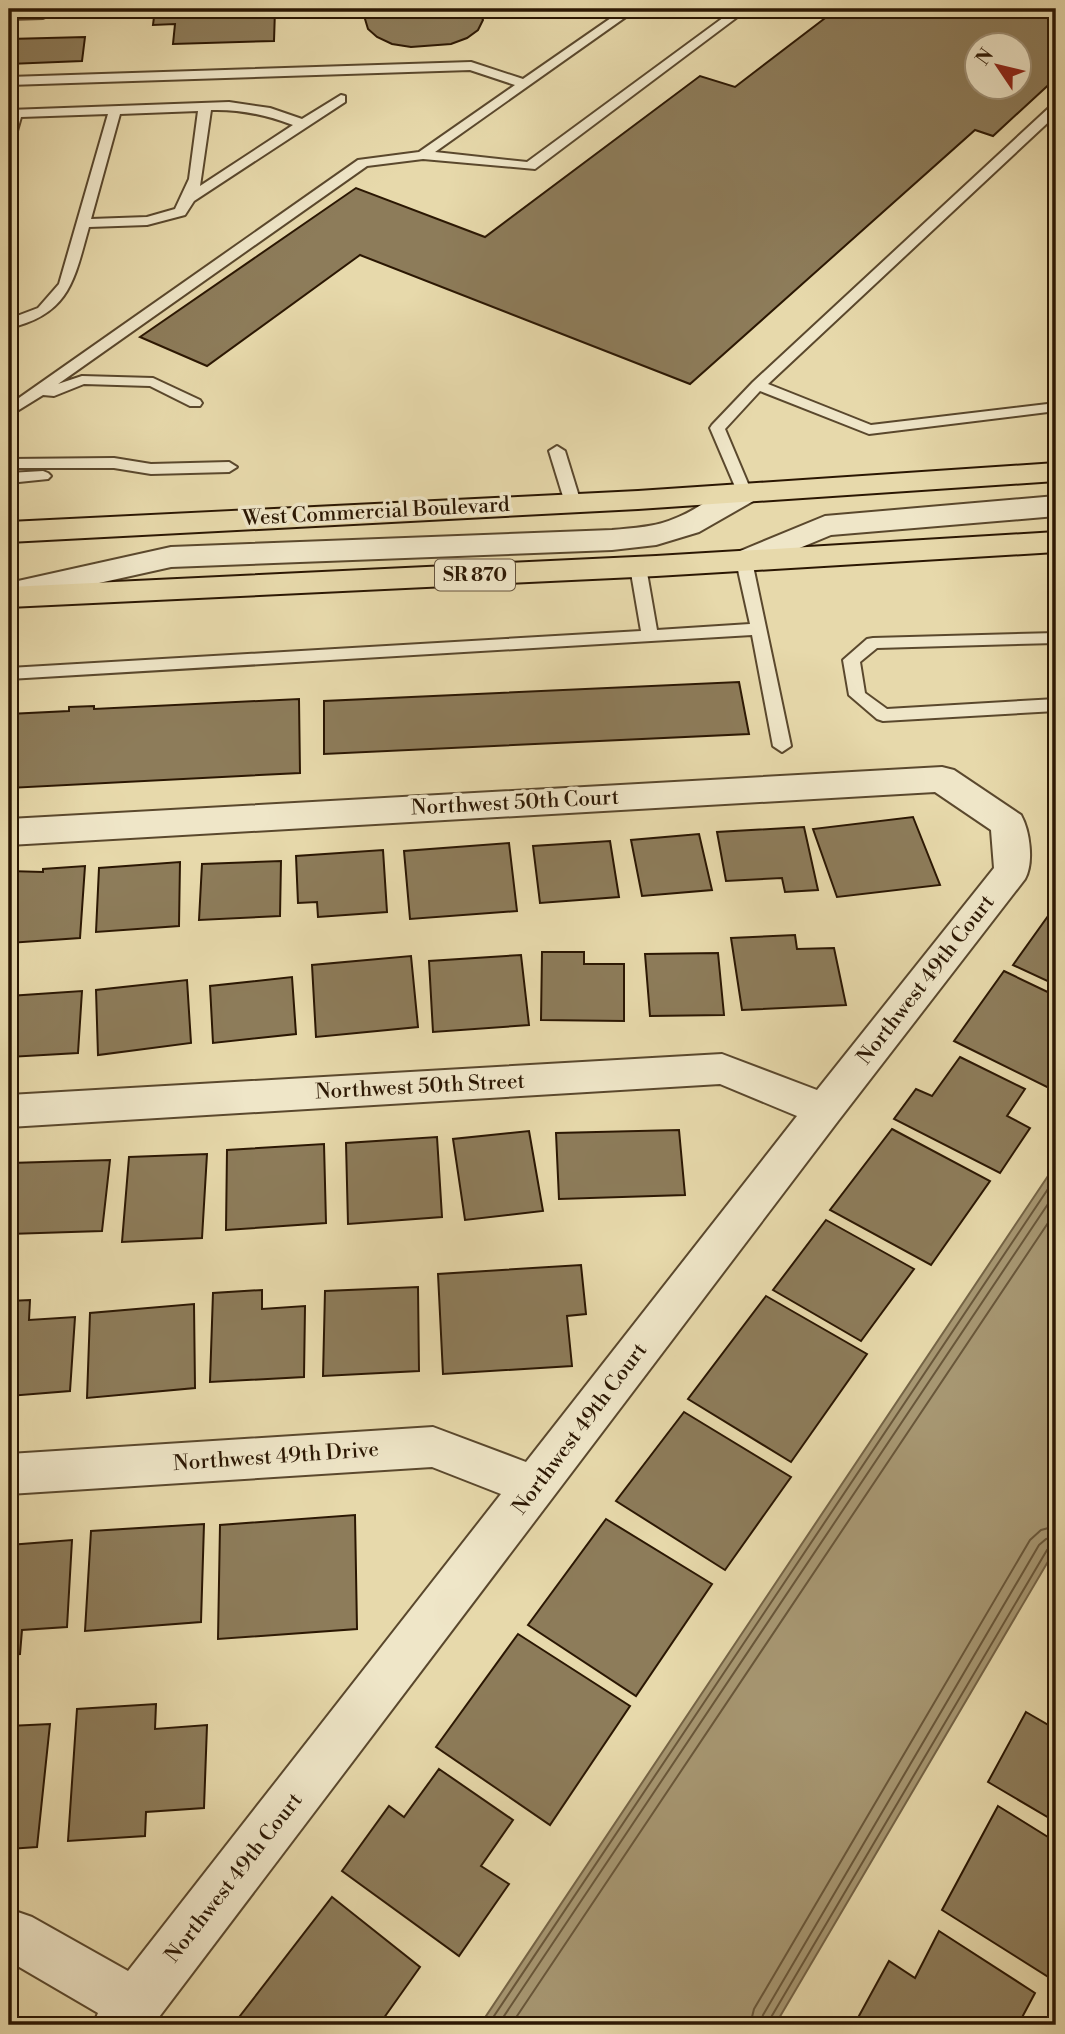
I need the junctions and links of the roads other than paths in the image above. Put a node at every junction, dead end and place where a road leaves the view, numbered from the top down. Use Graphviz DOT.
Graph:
graph roads {
  1 [pos="58,9"];
  2 [pos="632,9"];
  3 [pos="742,9"];
  4 [pos="9,16"];
  5 [pos="9,81"];
  6 [pos="524,84"];
  7 [pos="341,99"];
  8 [pos="205,107"];
  9 [pos="1056,108"];
  10 [pos="115,110"];
  11 [pos="13,113"];
  12 [pos="303,124"];
  13 [pos="9,138"];
  14 [pos="423,155"];
  15 [pos="190,198"];
  16 [pos="82,223"];
  17 [pos="9,324"];
  18 [pos="758,385"];
  19 [pos="195,403"];
  20 [pos="1056,407"];
  21 [pos="9,412"];
  22 [pos="9,418"];
  23 [pos="557,451"];
  24 [pos="9,464"];
  25 [pos="229,467"];
  26 [pos="151,469"];
  27 [pos="1056,472"];
  28 [pos="9,478"];
  29 [pos="744,493"];
  30 [pos="573,503"];
  31 [pos="1056,506"];
  32 [pos="9,532"];
  33 [pos="1056,542"];
  34 [pos="744,561"];
  35 [pos="638,567"];
  36 [pos="9,595"];
  37 [pos="759,629"];
  38 [pos="650,636"];
  39 [pos="1056,638"];
  40 [pos="9,674"];
  41 [pos="1056,705"];
  42 [pos="782,746"];
  43 [pos="1008,824"];
  44 [pos="9,832"];
  45 [pos="824,1110"];
  46 [pos="9,1111"];
  47 [pos="9,1474"];
  48 [pos="536,1487"];
  49 [pos="9,1935"];
  50 [pos="128,2015"];
  1 -- 4 [label="lane"];
  2 -- 6 [label="lane"];
  3 -- 14 [label="lane"];
  5 -- 6 [label="lane"];
  6 -- 14 [label="lane"];
  7 -- 12 [label="lane"];
  8 -- 10 [label="lane"];
  8 -- 12 [label="lane"];
  8 -- 15 [label="lane"];
  9 -- 18 [label="lane"];
  10 -- 11 [label="lane"];
  10 -- 16 [label="lane"];
  11 -- 13 [label="lane"];
  12 -- 15 [label="lane"];
  14 -- 21 [label="lane"];
  15 -- 16 [label="lane"];
  16 -- 17 [label="lane"];
  18 -- 20 [label="lane"];
  18 -- 29 [label="lane"];
  19 -- 22 [label="lane"];
  23 -- 30 [label="lane"];
  24 -- 26 [label="lane"];
  25 -- 26 [label="lane"];
  26 -- 28 [label="lane"];
  27 -- 29 [label="highway, West Commercial Boulevard"];
  29 -- 30 [label="highway, West Commercial Boulevard"];
  29 -- 36 [label="street, West Commercial Boulevard"];
  30 -- 32 [label="highway, West Commercial Boulevard"];
  31 -- 34 [label="street, West Commercial Boulevard"];
  33 -- 34 [label="highway, West Commercial Boulevard / SR 870"];
  34 -- 35 [label="highway, West Commercial Boulevard / SR 870"];
  34 -- 37 [label="lane"];
  35 -- 36 [label="highway, West Commercial Boulevard / SR 870"];
  35 -- 38 [label="lane"];
  37 -- 38 [label="lane"];
  37 -- 42 [label="lane"];
  38 -- 40 [label="lane"];
  39 -- 41 [label="lane"];
  43 -- 44 [label="street, Northwest 50th Court"];
  43 -- 45 [label="street, Northwest 49th Court"];
  45 -- 46 [label="street, Northwest 50th Street"];
  45 -- 48 [label="street, Northwest 49th Court"];
  47 -- 48 [label="street, Northwest 49th Drive"];
  48 -- 50 [label="street, Northwest 49th Court"];
  49 -- 50 [label="street"];
}
